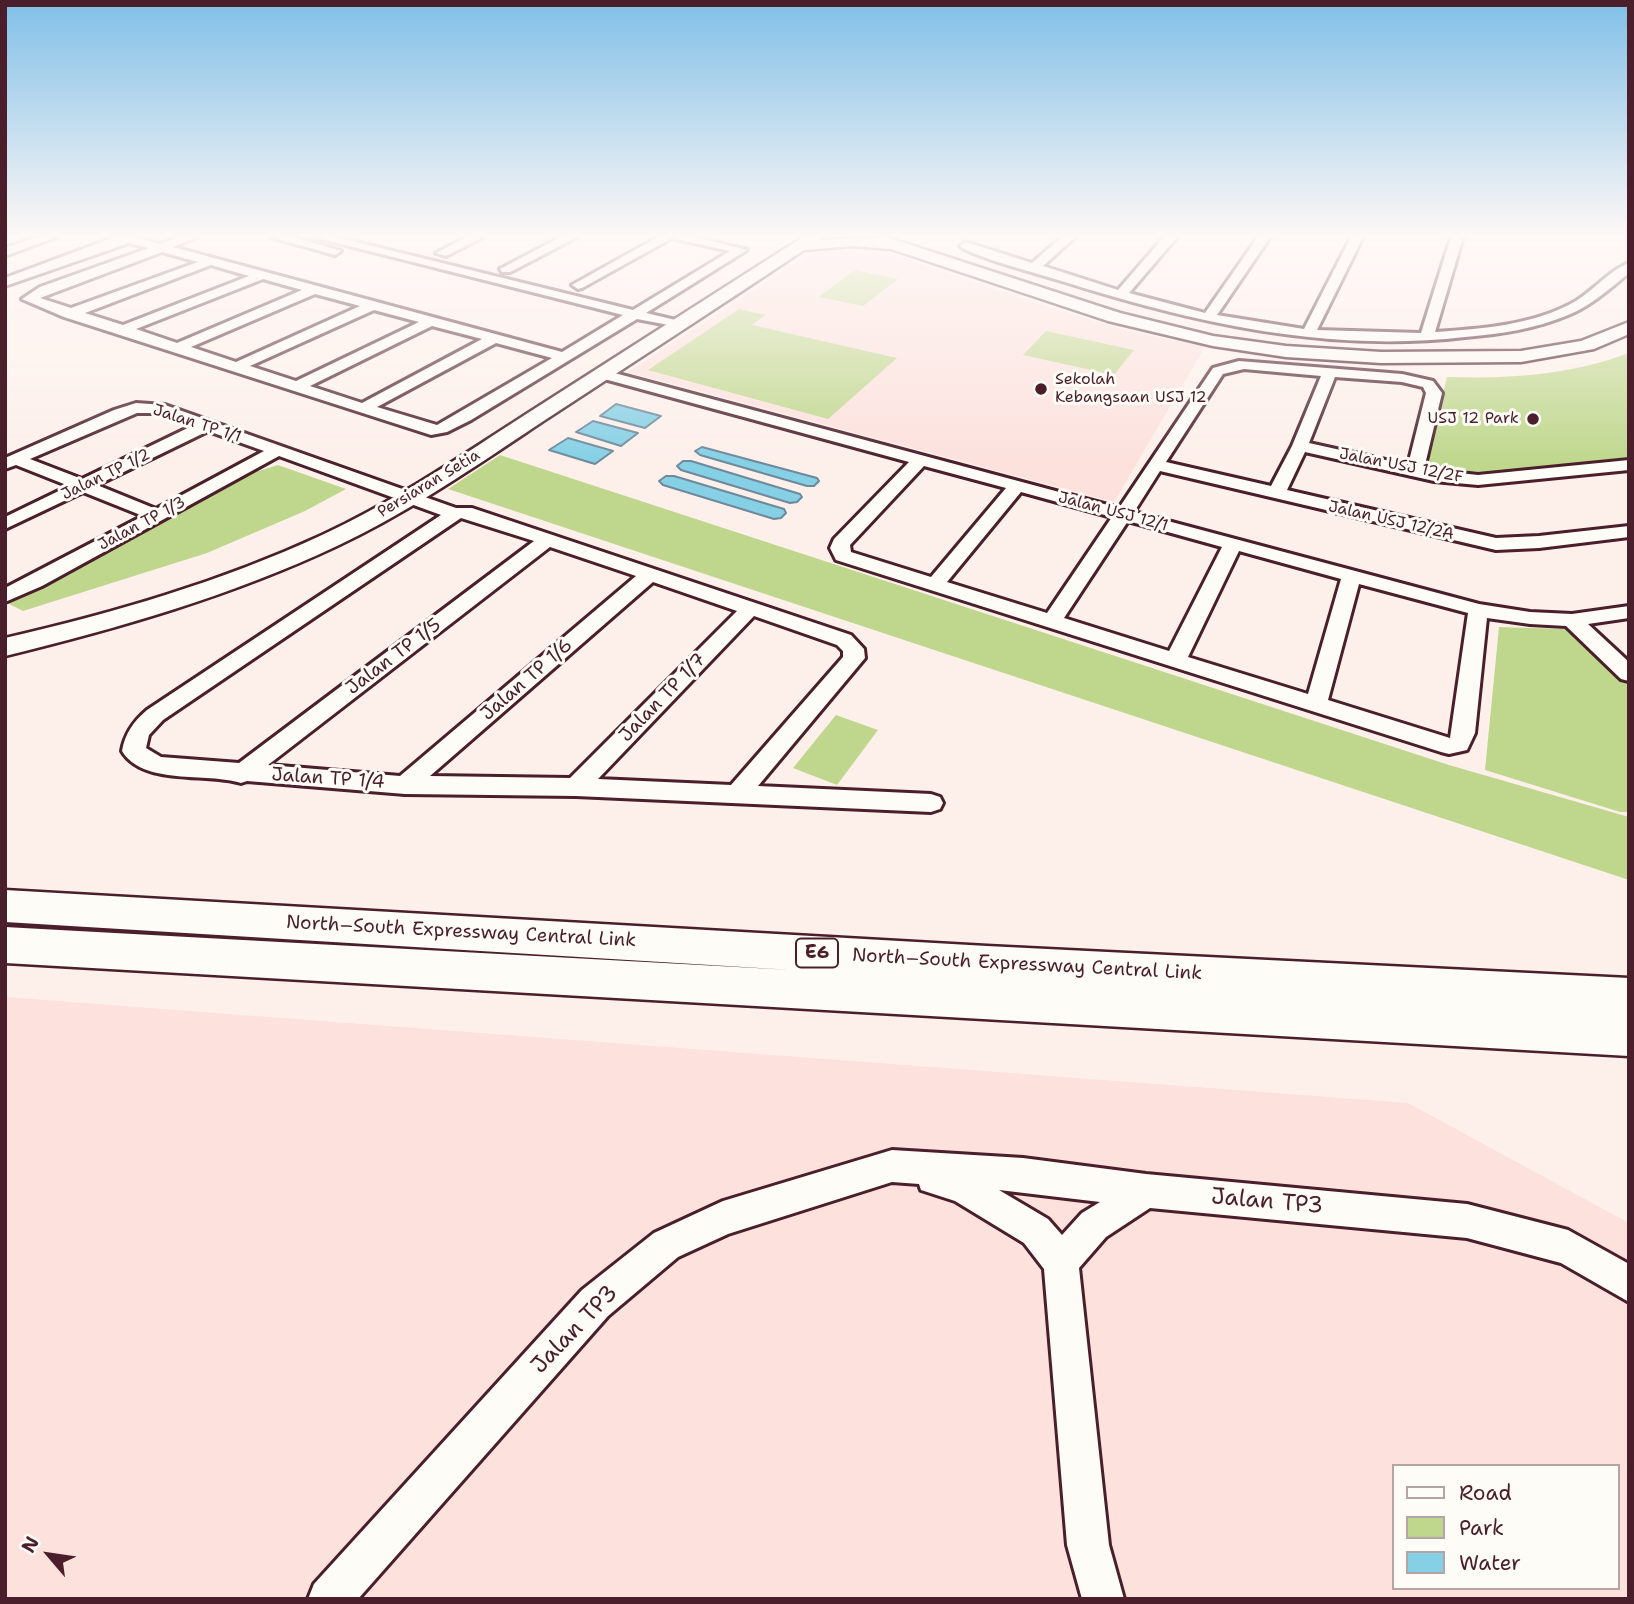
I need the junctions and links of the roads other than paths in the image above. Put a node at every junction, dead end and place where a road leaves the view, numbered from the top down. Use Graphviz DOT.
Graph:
graph roads {
  1 [pos="62,312"];
  2 [pos="75,312"];
  3 [pos="169,312"];
  4 [pos="262,312"];
  5 [pos="358,312"];
  6 [pos="398,312"];
  7 [pos="601,312"];
  8 [pos="605,312"];
  9 [pos="657,312"];
  10 [pos="670,312"];
  11 [pos="672,312"];
  12 [pos="1108,312"];
  13 [pos="1148,312"];
  14 [pos="1190,312"];
  15 [pos="1213,312"];
  16 [pos="1319,312"];
  17 [pos="1434,312"];
  18 [pos="1562,312"];
  19 [pos="69,314"];
  20 [pos="665,316"];
  21 [pos="1209,317"];
  22 [pos="628,318"];
  23 [pos="431,321"];
  24 [pos="1594,323"];
  25 [pos="1629,327"];
  26 [pos="123,330"];
  27 [pos="1309,332"];
  28 [pos="1426,337"];
  29 [pos="494,338"];
  30 [pos="177,348"];
  31 [pos="1369,353"];
  32 [pos="236,367"];
  33 [pos="582,368"];
  34 [pos="1330,372"];
  35 [pos="296,387"];
  36 [pos="362,409"];
  37 [pos="207,425"];
  38 [pos="1300,446"];
  39 [pos="278,450"];
  40 [pos="920,460"];
  41 [pos="11,461"];
  42 [pos="1157,465"];
  43 [pos="1629,465"];
  44 [pos="1415,471"];
  45 [pos="84,486"];
  46 [pos="1017,486"];
  47 [pos="400,494"];
  48 [pos="1276,494"];
  49 [pos="455,514"];
  50 [pos="1125,515"];
  51 [pos="158,516"];
  52 [pos="5,524"];
  53 [pos="1629,531"];
  54 [pos="547,540"];
  55 [pos="1233,544"];
  56 [pos="649,575"];
  57 [pos="1352,576"];
  58 [pos="934,586"];
  59 [pos="5,596"];
  60 [pos="750,609"];
  61 [pos="1478,610"];
  62 [pos="1629,612"];
  63 [pos="1572,620"];
  64 [pos="1051,623"];
  65 [pos="5,628"];
  66 [pos="5,647"];
  67 [pos="1175,661"];
  68 [pos="1629,674"];
  69 [pos="1316,705"];
  70 [pos="242,774"];
  71 [pos="405,785"];
  72 [pos="576,787"];
  73 [pos="736,796"];
  74 [pos="931,803"];
  75 [pos="5,906"];
  76 [pos="5,945"];
  77 [pos="1629,997"];
  78 [pos="1629,1036"];
  79 [pos="892,1166"];
  80 [pos="1146,1191"];
  81 [pos="1061,1262"];
  82 [pos="1629,1284"];
  83 [pos="329,1599"];
  84 [pos="1103,1599"];
  1 -- 19 [label="street"];
  2 -- 19 [label="street"];
  3 -- 26 [label="street"];
  4 -- 30 [label="street"];
  5 -- 32 [label="street"];
  6 -- 23 [label="street, Jalan USJ 12/1"];
  7 -- 22 [label="street"];
  8 -- 22 [label="street"];
  9 -- 20 [label="street"];
  10 -- 20 [label="street"];
  11 -- 20 [label="main road, Persiaran Setia"];
  12 -- 31 [label="main road"];
  13 -- 31 [label="main road"];
  14 -- 21 [label="street"];
  15 -- 21 [label="street"];
  16 -- 27 [label="street"];
  17 -- 28 [label="street"];
  18 -- 28 [label="street"];
  19 -- 26 [label="street"];
  20 -- 22 [label="street"];
  20 -- 22 [label="street"];
  20 -- 33 [label="main road, Persiaran Setia"];
  21 -- 27 [label="street"];
  22 -- 33 [label="street"];
  23 -- 29 [label="street, Jalan USJ 12/1"];
  23 -- 35 [label="street"];
  24 -- 31 [label="main road"];
  25 -- 31 [label="main road"];
  26 -- 30 [label="street"];
  27 -- 28 [label="street"];
  29 -- 33 [label="street, Jalan USJ 12/1"];
  29 -- 36 [label="street"];
  30 -- 32 [label="street"];
  32 -- 35 [label="street"];
  33 -- 36 [label="street"];
  33 -- 40 [label="street, Jalan USJ 12/1"];
  33 -- 47 [label="main road, Persiaran Setia"];
  34 -- 38 [label="street"];
  34 -- 42 [label="street"];
  34 -- 44 [label="street"];
  35 -- 36 [label="street"];
  37 -- 39 [label="street, Jalan TP 1/1"];
  37 -- 41 [label="street, Jalan TP 1/1"];
  37 -- 45 [label="street, Jalan TP 1/2"];
  38 -- 44 [label="street, Jalan USJ 12/2F"];
  38 -- 48 [label="street"];
  39 -- 47 [label="street, Jalan TP 1/1"];
  39 -- 51 [label="street, Jalan TP 1/3"];
  40 -- 46 [label="street, Jalan USJ 12/1"];
  40 -- 58 [label="street"];
  41 -- 45 [label="street"];
  42 -- 48 [label="street, Jalan USJ 12/2A"];
  42 -- 50 [label="street"];
  43 -- 44 [label="street, Jalan USJ 12/2F"];
  45 -- 51 [label="street"];
  45 -- 52 [label="street, Jalan TP 1/2"];
  46 -- 50 [label="street, Jalan USJ 12/1"];
  46 -- 58 [label="street"];
  47 -- 49 [label="street"];
  47 -- 65 [label="main road, Persiaran Setia"];
  47 -- 66 [label="main road, Persiaran Setia"];
  48 -- 53 [label="street, Jalan USJ 12/2A"];
  49 -- 54 [label="street"];
  49 -- 70 [label="street, Jalan TP 1/4"];
  50 -- 55 [label="street, Jalan USJ 12/1"];
  50 -- 64 [label="street"];
  51 -- 59 [label="street, Jalan TP 1/3"];
  54 -- 56 [label="street"];
  54 -- 70 [label="street, Jalan TP 1/5"];
  55 -- 57 [label="street, Jalan USJ 12/1"];
  55 -- 67 [label="street"];
  56 -- 60 [label="street"];
  56 -- 71 [label="street, Jalan TP 1/6"];
  57 -- 61 [label="street, Jalan USJ 12/1"];
  57 -- 69 [label="street"];
  58 -- 64 [label="street"];
  60 -- 72 [label="street, Jalan TP 1/7"];
  60 -- 73 [label="street"];
  61 -- 63 [label="street, Jalan USJ 12/1"];
  61 -- 69 [label="street"];
  62 -- 63 [label="street, Jalan USJ 12/1"];
  63 -- 68 [label="street"];
  64 -- 67 [label="street"];
  67 -- 69 [label="street"];
  70 -- 71 [label="street, Jalan TP 1/4"];
  71 -- 72 [label="street, Jalan TP 1/4"];
  72 -- 73 [label="street, Jalan TP 1/4"];
  73 -- 74 [label="street, Jalan TP 1/4"];
  75 -- 77 [label="highway, North–South Expressway Central Link / E6"];
  76 -- 78 [label="highway, North–South Expressway Central Link / E6"];
  79 -- 80 [label="street, Jalan TP3"];
  79 -- 81 [label="street"];
  79 -- 83 [label="street, Jalan TP3"];
  80 -- 81 [label="street"];
  80 -- 82 [label="street, Jalan TP3"];
  81 -- 84 [label="street"];
}
